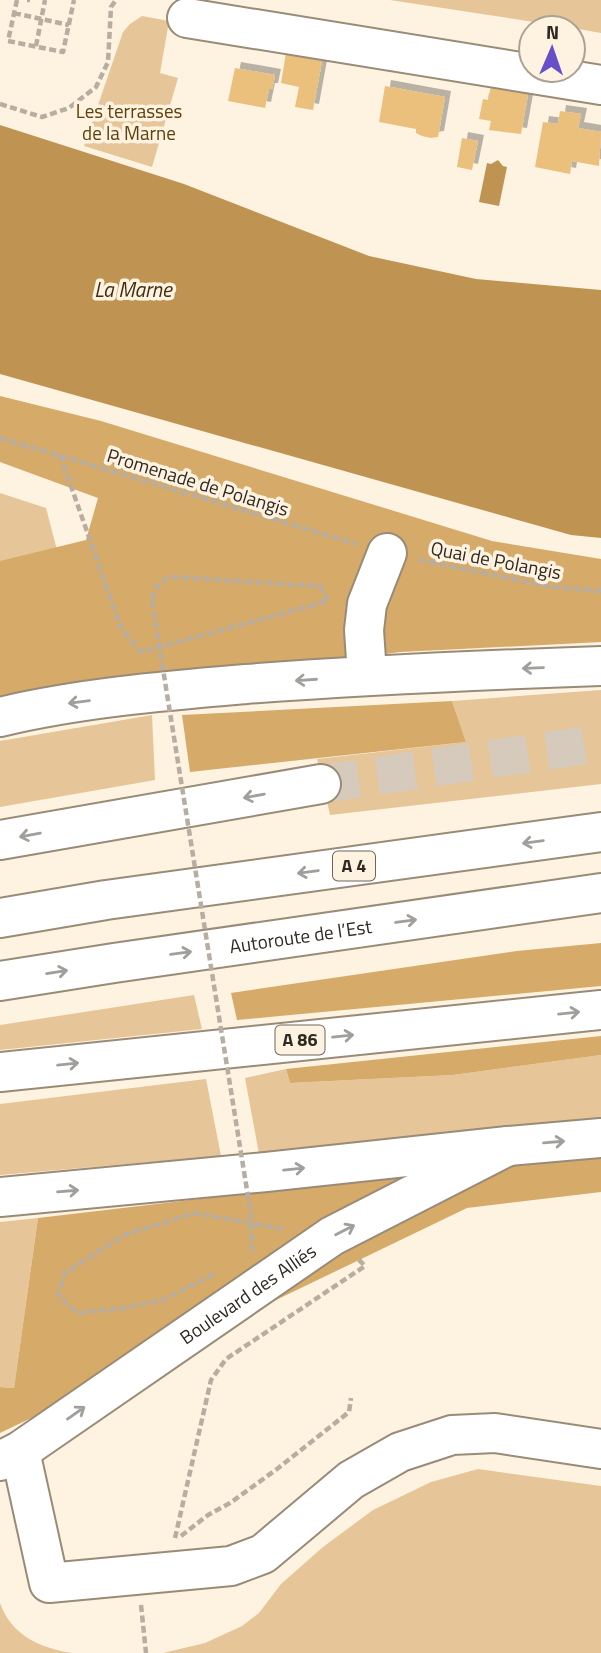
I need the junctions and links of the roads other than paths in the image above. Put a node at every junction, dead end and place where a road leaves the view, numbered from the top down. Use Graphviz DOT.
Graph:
graph roads {
  1 [pos="187,18"];
  2 [pos="601,85"];
  3 [pos="387,553"];
  4 [pos="601,666"];
  5 [pos="367,675"];
  6 [pos="0,717"];
  7 [pos="321,784"];
  8 [pos="601,832"];
  9 [pos="0,840"];
  10 [pos="601,893"];
  11 [pos="0,918"];
  12 [pos="0,981"];
  13 [pos="601,1010"];
  14 [pos="0,1072"];
  15 [pos="601,1138"];
  16 [pos="508,1146"];
  17 [pos="0,1197"];
  18 [pos="601,1449"];
  19 [pos="10,1456"];
  1 -- 2 [label="main road"];
  3 -- 5 [label="main road"];
  4 -- 5 [label="main road, one-way"];
  5 -- 6 [label="main road, one-way"];
  7 -- 9 [label="main road, one-way"];
  8 -- 11 [label="main road, A 4, one-way"];
  12 -- 10 [label="main road, Autoroute de l’Est, one-way"];
  14 -- 13 [label="main road, A 86, one-way"];
  16 -- 15 [label="main road, one-way"];
  17 -- 16 [label="main road, one-way"];
  19 -- 16 [label="main road, Boulevard des Alliés, one-way"];
  18 -- 19 [label="main road"];
}
